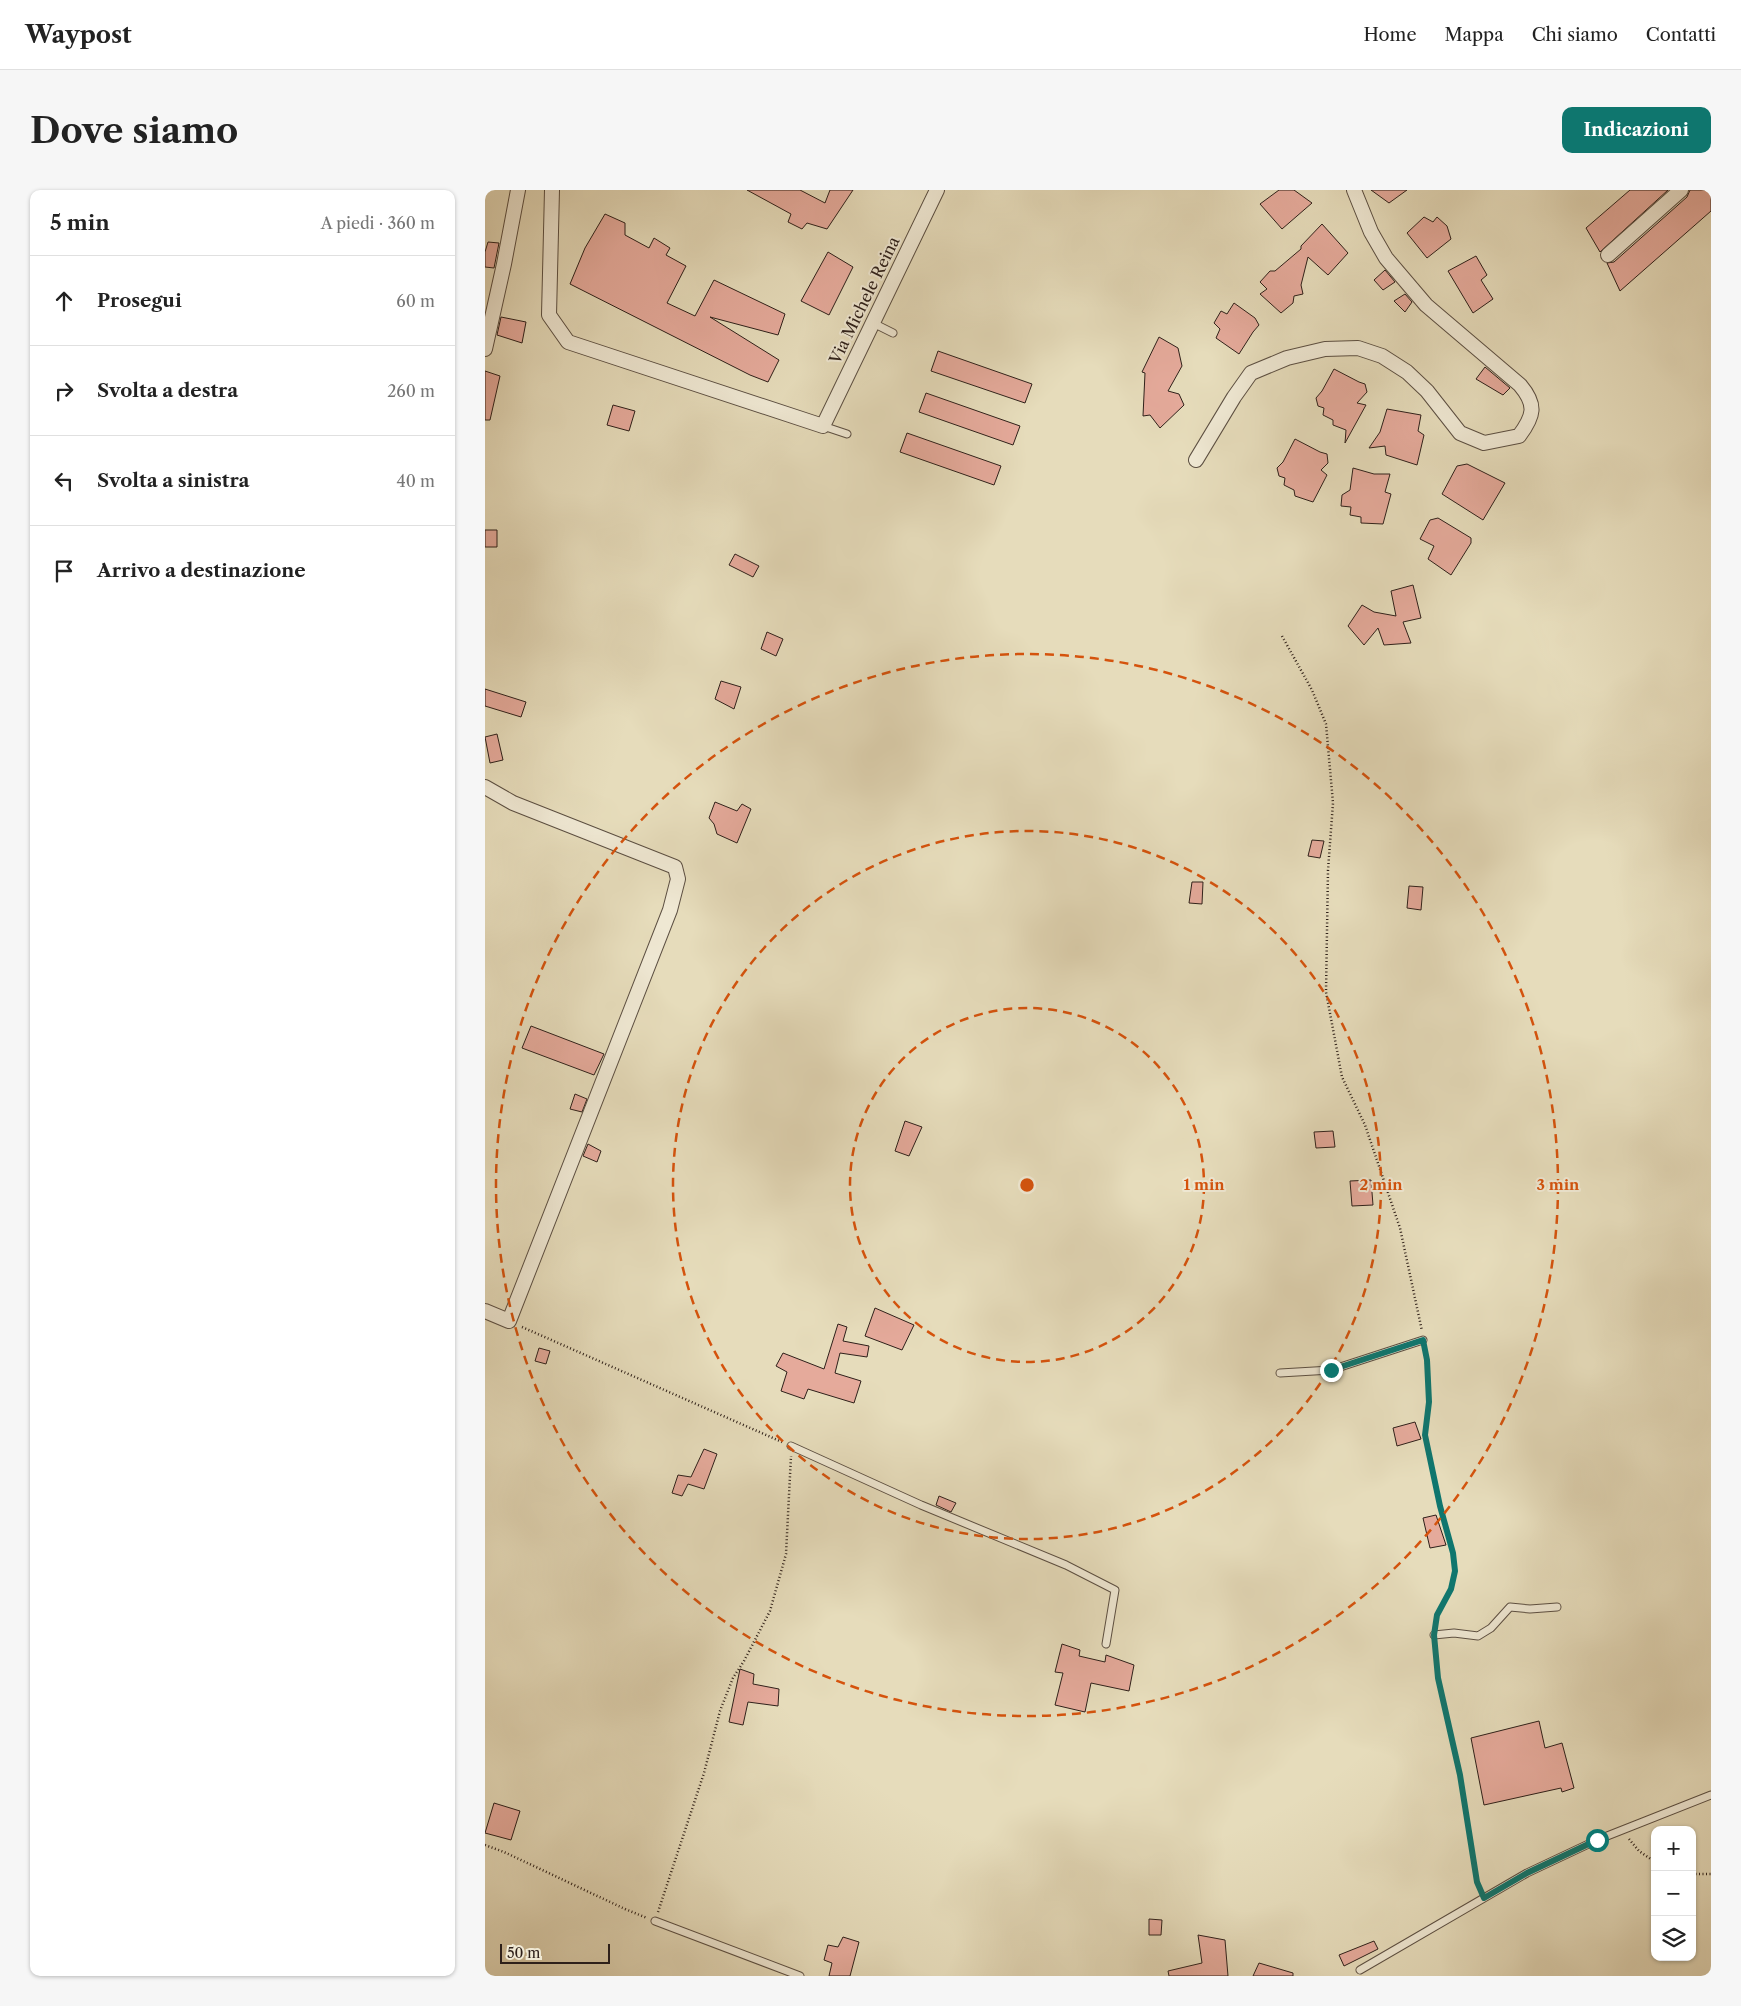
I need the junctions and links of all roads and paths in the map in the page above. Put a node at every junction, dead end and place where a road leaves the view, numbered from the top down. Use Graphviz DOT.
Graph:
graph roads {
  1 [pos="518,190"];
  2 [pos="552,190"];
  3 [pos="937,190"];
  4 [pos="1354,190"];
  5 [pos="1681,190"];
  6 [pos="1608,255"];
  7 [pos="873,323"];
  8 [pos="893,333"];
  9 [pos="485,349"];
  10 [pos="823,426"];
  11 [pos="847,434"];
  12 [pos="1196,460"];
  13 [pos="1283,636"];
  14 [pos="485,787"];
  15 [pos="485,1311"];
  16 [pos="509,1321"];
  17 [pos="1423,1340"];
  18 [pos="1280,1373"];
  19 [pos="791,1446"];
  20 [pos="1557,1607"];
  21 [pos="1434,1635"];
  22 [pos="1106,1644"];
  23 [pos="1711,1795"];
  24 [pos="1622,1830"];
  25 [pos="485,1845"];
  26 [pos="1651,1859"];
  27 [pos="1696,1874"];
  28 [pos="1711,1874"];
  29 [pos="1484,1898"];
  30 [pos="655,1921"];
  31 [pos="1360,1970"];
  32 [pos="800,1976"];
  1 -- 9 [label="street"];
  2 -- 10 [label="street"];
  3 -- 7 [label="street, Via Michele Reina"];
  4 -- 12 [label="street"];
  5 -- 6 [label="street"];
  7 -- 8 [label="lane"];
  7 -- 10 [label="street, Via Michele Reina"];
  10 -- 11 [label="lane"];
  13 -- 17 [label="path"];
  14 -- 16 [label="street"];
  15 -- 16 [label="street"];
  16 -- 19 [label="path"];
  17 -- 18 [label="lane"];
  17 -- 21 [label="path"];
  19 -- 22 [label="lane"];
  19 -- 30 [label="path"];
  20 -- 21 [label="lane"];
  21 -- 29 [label="path"];
  23 -- 24 [label="lane"];
  24 -- 26 [label="path"];
  24 -- 29 [label="lane"];
  25 -- 30 [label="path"];
  27 -- 28 [label="path"];
  29 -- 31 [label="lane"];
  30 -- 32 [label="lane"];
}
